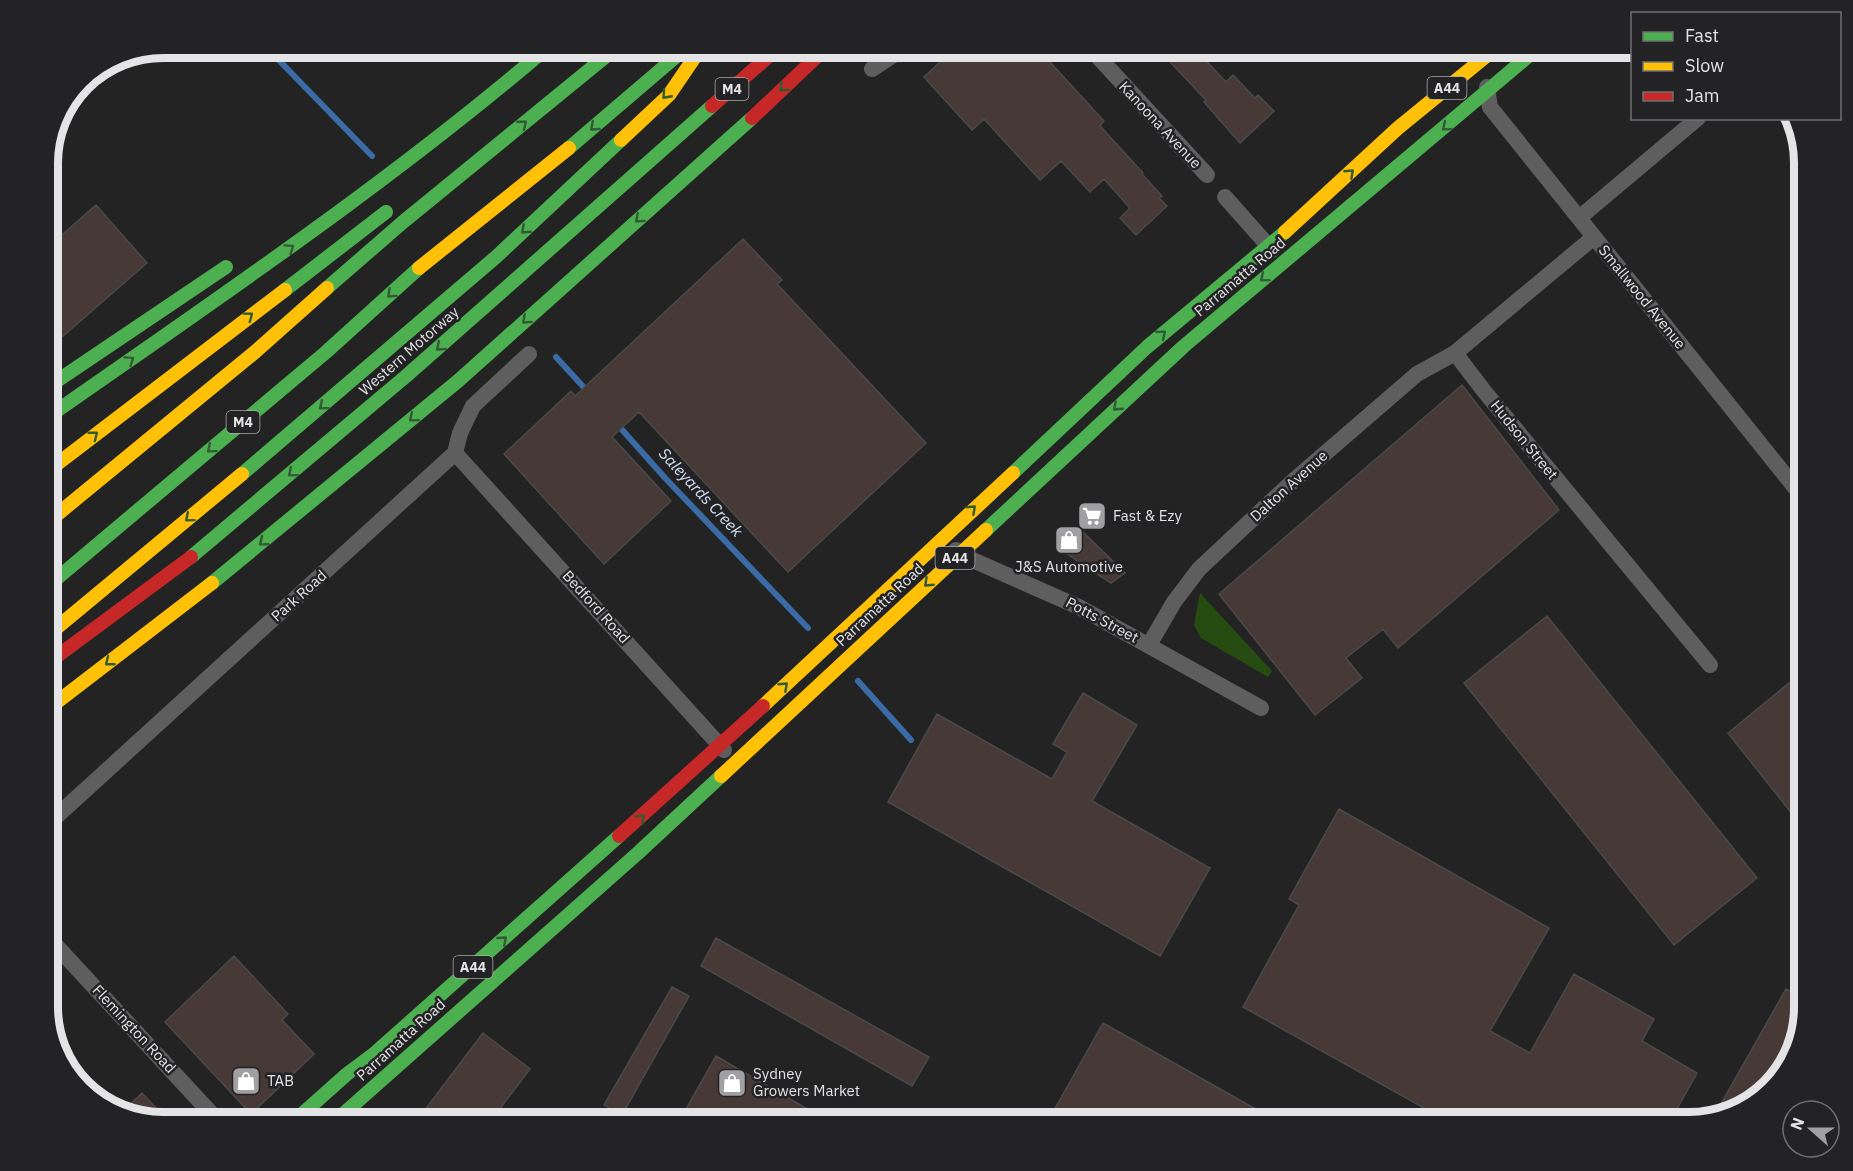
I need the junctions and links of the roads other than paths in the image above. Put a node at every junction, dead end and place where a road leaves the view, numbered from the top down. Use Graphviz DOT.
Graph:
graph roads {
  1 [pos="1099,58"];
  2 [pos="1473,58"];
  3 [pos="1478,58"];
  4 [pos="1526,58"];
  5 [pos="532,59"];
  6 [pos="603,59"];
  7 [pos="674,59"];
  8 [pos="694,59"];
  9 [pos="766,59"];
  10 [pos="815,59"];
  11 [pos="888,59"];
  12 [pos="872,69"];
  13 [pos="1488,91"];
  14 [pos="1696,120"];
  15 [pos="401,159"];
  16 [pos="478,161"];
  17 [pos="1206,175"];
  18 [pos="361,178"];
  19 [pos="435,178"];
  20 [pos="1225,197"];
  21 [pos="394,206"];
  22 [pos="1579,218"];
  23 [pos="1594,237"];
  24 [pos="1268,244"];
  25 [pos="237,261"];
  26 [pos="1282,263"];
  27 [pos="1455,353"];
  28 [pos="529,354"];
  29 [pos="59,379"];
  30 [pos="59,409"];
  31 [pos="455,453"];
  32 [pos="59,463"];
  33 [pos="1794,486"];
  34 [pos="59,513"];
  35 [pos="944,536"];
  36 [pos="959,554"];
  37 [pos="59,577"];
  38 [pos="59,626"];
  39 [pos="1149,645"];
  40 [pos="59,655"];
  41 [pos="1710,665"];
  42 [pos="59,700"];
  43 [pos="1261,708"];
  44 [pos="720,746"];
  45 [pos="735,763"];
  46 [pos="59,814"];
  47 [pos="59,949"];
  48 [pos="210,1112"];
  49 [pos="304,1112"];
  50 [pos="345,1112"];
  1 -- 17 [label="street, Kanoona Avenue"];
  24 -- 2 [label="highway, Parramatta Road / A44, one-way"];
  3 -- 13 [label="street, Smallwood Avenue"];
  4 -- 13 [label="highway, Parramatta Road / A44"];
  5 -- 15 [label="highway"];
  16 -- 6 [label="highway, one-way"];
  7 -- 37 [label="highway, M4, one-way"];
  8 -- 38 [label="highway, one-way"];
  9 -- 40 [label="highway, Western Motorway / M4, one-way"];
  10 -- 42 [label="highway, one-way"];
  11 -- 12 [label="street"];
  13 -- 22 [label="street, Smallwood Avenue"];
  13 -- 26 [label="highway, Parramatta Road / A44, one-way"];
  14 -- 22 [label="street"];
  15 -- 18 [label="highway"];
  30 -- 15 [label="highway, one-way"];
  16 -- 19 [label="highway"];
  16 -- 34 [label="highway"];
  20 -- 24 [label="street"];
  32 -- 21 [label="highway, one-way"];
  22 -- 23 [label="street, Smallwood Avenue"];
  23 -- 27 [label="street"];
  23 -- 33 [label="street, Smallwood Avenue"];
  24 -- 26 [label="street"];
  35 -- 24 [label="highway, Parramatta Road / A44, one-way"];
  25 -- 29 [label="highway"];
  26 -- 36 [label="highway, Parramatta Road / A44, one-way"];
  27 -- 39 [label="street, Dalton Avenue"];
  27 -- 41 [label="street, Hudson Street"];
  28 -- 31 [label="street, Park Road"];
  31 -- 44 [label="street, Bedford Road"];
  31 -- 46 [label="street, Park Road"];
  35 -- 36 [label="street, Potts Street"];
  44 -- 35 [label="highway, Parramatta Road / A44, one-way"];
  36 -- 39 [label="street, Potts Street"];
  36 -- 45 [label="highway, Parramatta Road / A44, one-way"];
  39 -- 43 [label="street, Potts Street"];
  44 -- 45 [label="street, Bedford Road"];
  49 -- 44 [label="highway, Parramatta Road / A44, one-way"];
  45 -- 50 [label="highway, Parramatta Road / A44"];
  47 -- 48 [label="street, Flemington Road"];
}
